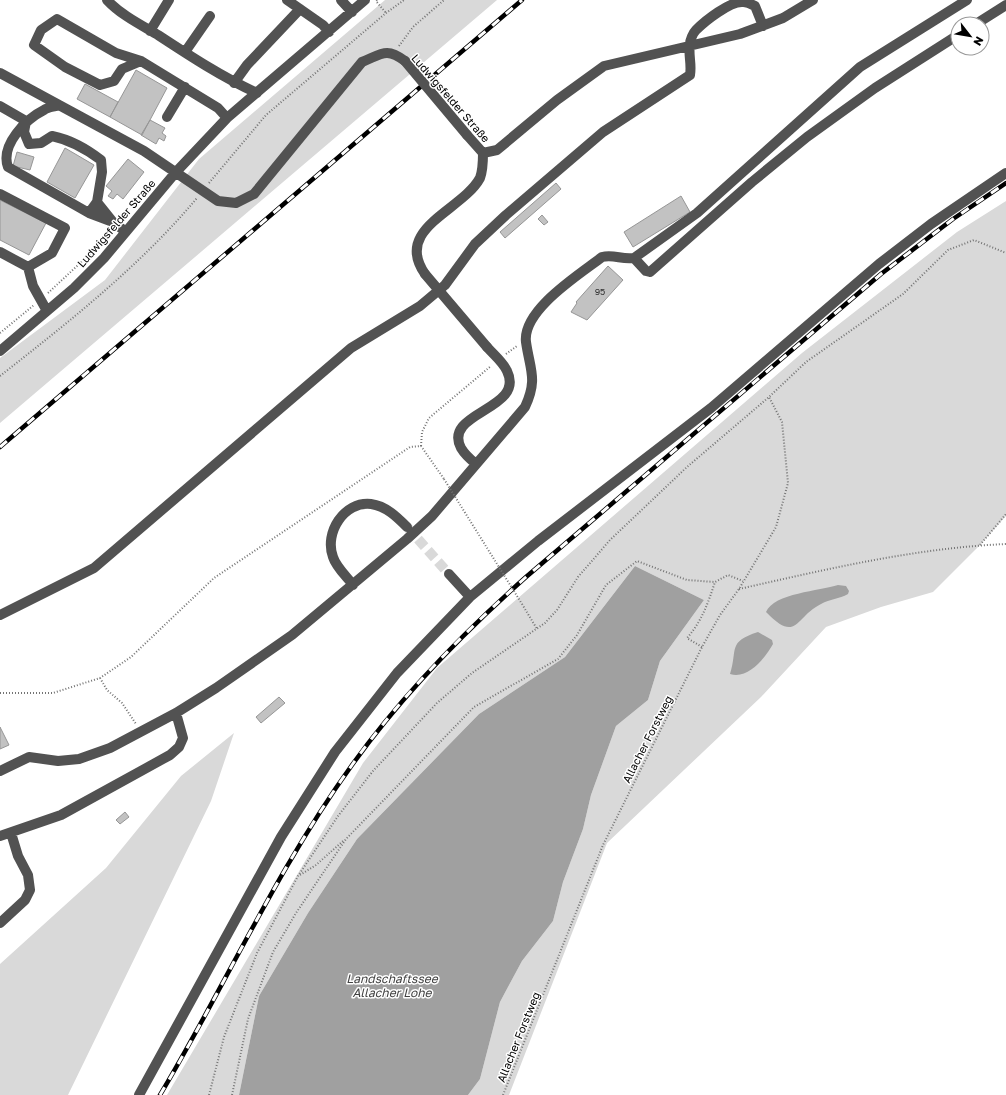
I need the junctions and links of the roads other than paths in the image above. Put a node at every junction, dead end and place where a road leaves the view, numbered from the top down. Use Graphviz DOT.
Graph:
graph roads {
  1 [pos="169,0"];
  2 [pos="287,0"];
  3 [pos="342,0"];
  4 [pos="365,0"];
  5 [pos="812,0"];
  6 [pos="966,0"];
  7 [pos="109,1"];
  8 [pos="1006,5"];
  9 [pos="300,9"];
  10 [pos="352,12"];
  11 [pos="210,16"];
  12 [pos="989,16"];
  13 [pos="763,26"];
  14 [pos="150,31"];
  15 [pos="329,32"];
  16 [pos="950,40"];
  17 [pos="690,45"];
  18 [pos="185,52"];
  19 [pos="141,61"];
  20 [pos="0,73"];
  21 [pos="234,83"];
  22 [pos="185,87"];
  23 [pos="257,92"];
  24 [pos="0,106"];
  25 [pos="59,106"];
  26 [pos="167,117"];
  27 [pos="227,118"];
  28 [pos="26,121"];
  29 [pos="2,149"];
  30 [pos="483,154"];
  31 [pos="176,172"];
  32 [pos="1006,173"];
  33 [pos="0,194"];
  34 [pos="97,202"];
  35 [pos="89,213"];
  36 [pos="113,222"];
  37 [pos="126,232"];
  38 [pos="0,252"];
  39 [pos="634,258"];
  40 [pos="28,267"];
  41 [pos="47,311"];
  42 [pos="0,351"];
  43 [pos="475,464"];
  44 [pos="407,527"];
  45 [pos="449,574"];
  46 [pos="353,585"];
  47 [pos="470,597"];
  48 [pos="0,615"];
  49 [pos="176,713"];
  50 [pos="0,771"];
  51 [pos="11,833"];
  52 [pos="0,836"];
  53 [pos="0,923"];
  54 [pos="139,1095"];
  1 -- 14 [label="street"];
  2 -- 9 [label="street"];
  3 -- 10 [label="street"];
  4 -- 10 [label="street, Ludwigsfelder Straße"];
  5 -- 13 [label="street"];
  6 -- 39 [label="street"];
  7 -- 14 [label="street"];
  8 -- 12 [label="street"];
  9 -- 15 [label="street"];
  9 -- 21 [label="street"];
  10 -- 15 [label="street, Ludwigsfelder Straße"];
  11 -- 18 [label="street"];
  13 -- 17 [label="street"];
  13 -- 17 [label="street"];
  14 -- 18 [label="street"];
  15 -- 23 [label="street, Ludwigsfelder Straße"];
  16 -- 39 [label="street"];
  17 -- 30 [label="street"];
  17 -- 48 [label="street"];
  18 -- 21 [label="street"];
  19 -- 19 [label="street"];
  19 -- 22 [label="street"];
  20 -- 25 [label="street"];
  21 -- 23 [label="street"];
  22 -- 26 [label="street"];
  22 -- 27 [label="street"];
  23 -- 27 [label="street, Ludwigsfelder Straße"];
  24 -- 28 [label="street"];
  25 -- 28 [label="street"];
  25 -- 31 [label="street"];
  27 -- 31 [label="street, Ludwigsfelder Straße"];
  28 -- 29 [label="street"];
  28 -- 34 [label="street"];
  29 -- 35 [label="street"];
  30 -- 31 [label="street, Ludwigsfelder Straße, bridge"];
  30 -- 43 [label="street, Ludwigsfelder Straße, bridge"];
  31 -- 37 [label="street, Ludwigsfelder Straße"];
  32 -- 47 [label="street"];
  33 -- 40 [label="street"];
  34 -- 35 [label="street"];
  34 -- 36 [label="street"];
  35 -- 36 [label="street"];
  36 -- 37 [label="street"];
  37 -- 41 [label="street, Ludwigsfelder Straße"];
  38 -- 40 [label="street"];
  39 -- 43 [label="street"];
  40 -- 41 [label="street"];
  41 -- 42 [label="street, Ludwigsfelder Straße"];
  43 -- 46 [label="street"];
  44 -- 46 [label="street"];
  45 -- 47 [label="street"];
  46 -- 49 [label="street"];
  47 -- 54 [label="street"];
  49 -- 50 [label="street"];
  49 -- 51 [label="street"];
  51 -- 52 [label="street"];
  51 -- 53 [label="street"];
}
